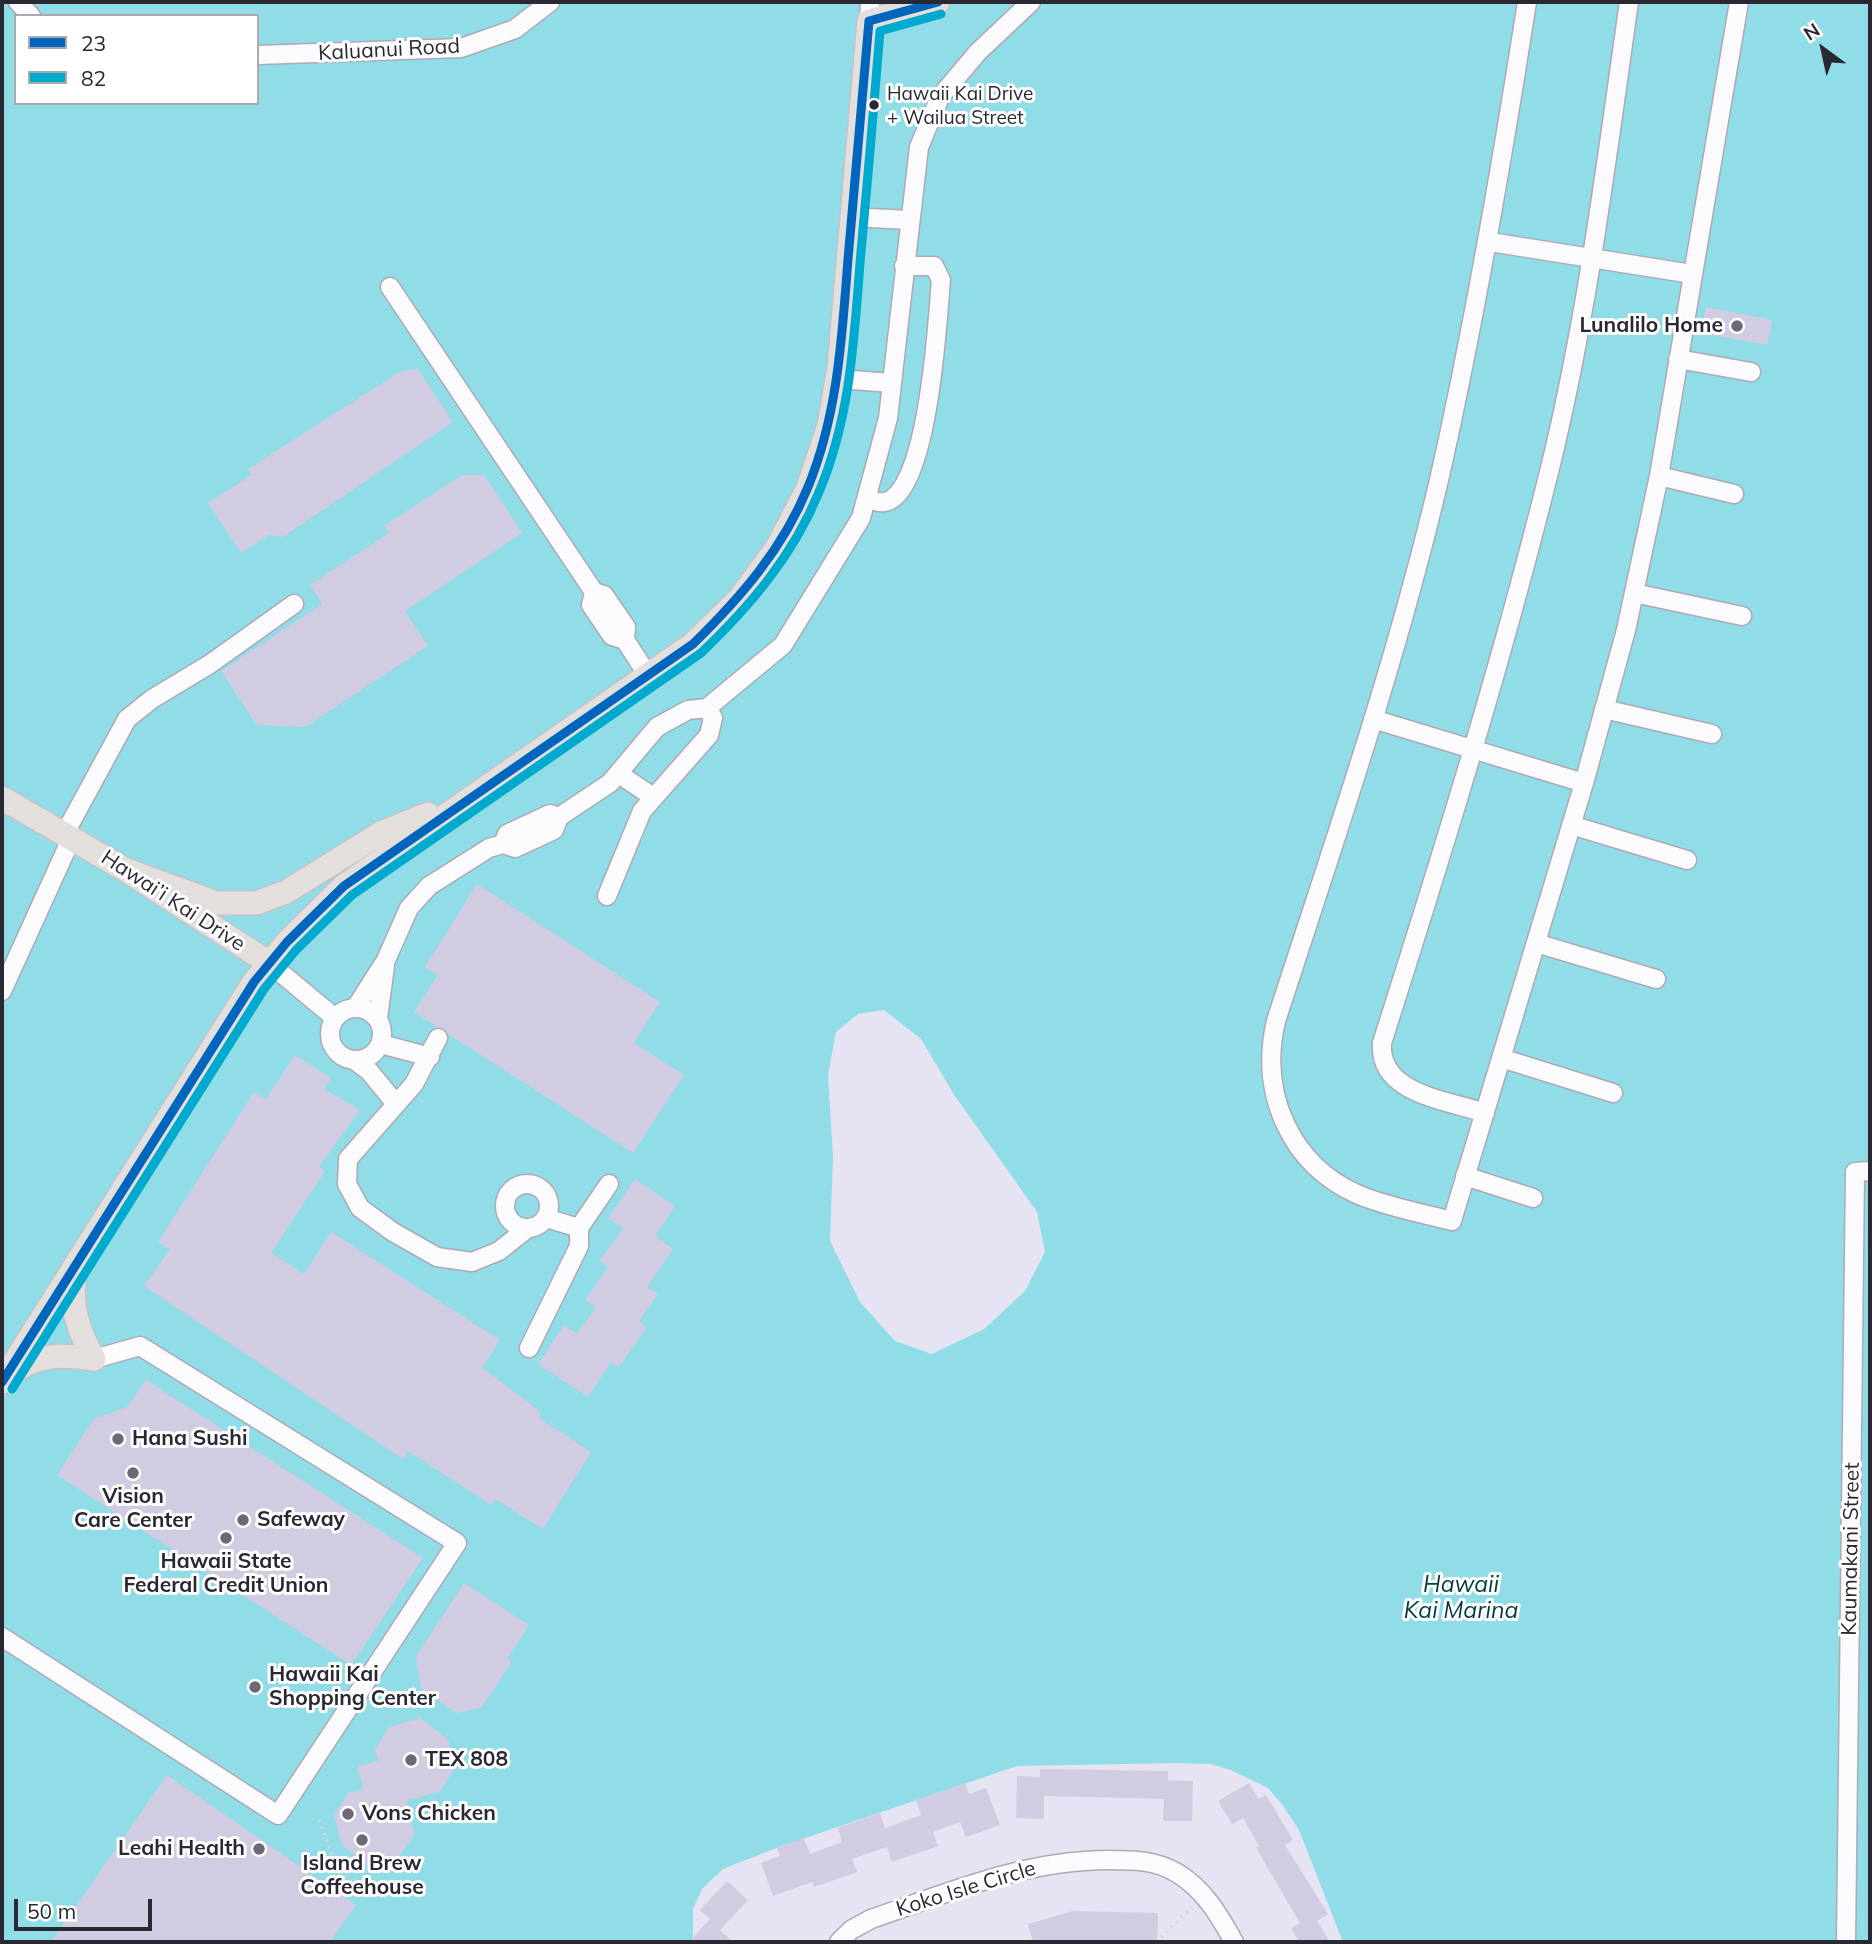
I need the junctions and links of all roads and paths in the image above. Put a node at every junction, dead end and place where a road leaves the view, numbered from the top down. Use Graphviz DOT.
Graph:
graph roads {
  1 [pos="550,2"];
  2 [pos="938,2"];
  3 [pos="1031,2"];
  4 [pos="1527,2"];
  5 [pos="1629,2"];
  6 [pos="1739,2"];
  7 [pos="870,11"];
  8 [pos="259,55"];
  9 [pos="852,218"];
  10 [pos="908,220"];
  11 [pos="1490,242"];
  12 [pos="1592,258"];
  13 [pos="904,265"];
  14 [pos="1692,274"];
  15 [pos="390,287"];
  16 [pos="1678,359"];
  17 [pos="1751,372"];
  18 [pos="838,379"];
  19 [pos="892,383"];
  20 [pos="1659,476"];
  21 [pos="1734,494"];
  22 [pos="867,497"];
  23 [pos="1634,593"];
  24 [pos="294,604"];
  25 [pos="1742,616"];
  26 [pos="649,677"];
  27 [pos="707,708"];
  28 [pos="1604,709"];
  29 [pos="1373,719"];
  30 [pos="1712,734"];
  31 [pos="1475,750"];
  32 [pos="620,774"];
  33 [pos="1584,783"];
  34 [pos="472,797"];
  35 [pos="653,797"];
  36 [pos="2,798"];
  37 [pos="1571,825"];
  38 [pos="68,835"];
  39 [pos="1687,860"];
  40 [pos="124,869"];
  41 [pos="607,896"];
  42 [pos="1536,943"];
  43 [pos="386,960"];
  44 [pos="269,963"];
  45 [pos="1656,979"];
  46 [pos="2,991"];
  47 [pos="356,1007"];
  48 [pos="335,1018"];
  49 [pos="378,1018"];
  50 [pos="438,1038"];
  51 [pos="381,1044"];
  52 [pos="430,1057"];
  53 [pos="1501,1058"];
  54 [pos="354,1060"];
  55 [pos="1613,1093"];
  56 [pos="396,1104"];
  57 [pos="1485,1113"];
  58 [pos="1870,1171"];
  59 [pos="1465,1176"];
  60 [pos="609,1184"];
  61 [pos="1533,1198"];
  62 [pos="546,1218"];
  63 [pos="527,1228"];
  64 [pos="579,1228"];
  65 [pos="78,1262"];
  66 [pos="529,1348"];
  67 [pos="94,1359"];
  68 [pos="3,1380"];
  69 [pos="2,1637"];
  70 [pos="319,1820"];
  71 [pos="353,1882"];
  72 [pos="1200,1891"];
  73 [pos="839,1942"];
  74 [pos="1156,1942"];
  75 [pos="1234,1942"];
  76 [pos="1846,1942"];
  1 -- 8 [label="street, Kaluanui Road"];
  2 -- 7 [label="main road"];
  3 -- 10 [label="street"];
  4 -- 11 [label="street"];
  5 -- 12 [label="street"];
  6 -- 14 [label="street"];
  7 -- 9 [label="main road, Hawai’i Kai Drive"];
  9 -- 10 [label="street"];
  9 -- 18 [label="main road, Hawai’i Kai Drive"];
  10 -- 13 [label="street"];
  11 -- 12 [label="street"];
  11 -- 29 [label="street"];
  12 -- 14 [label="street"];
  12 -- 31 [label="street"];
  13 -- 19 [label="street"];
  13 -- 22 [label="street"];
  14 -- 16 [label="street"];
  15 -- 26 [label="street"];
  16 -- 17 [label="street"];
  16 -- 20 [label="street"];
  18 -- 19 [label="street"];
  18 -- 26 [label="main road, Hawai’i Kai Drive"];
  19 -- 22 [label="street"];
  20 -- 21 [label="street"];
  20 -- 23 [label="street"];
  22 -- 27 [label="street"];
  23 -- 25 [label="street"];
  23 -- 28 [label="street"];
  24 -- 38 [label="street"];
  26 -- 34 [label="main road, Hawai’i Kai Drive"];
  27 -- 32 [label="street"];
  27 -- 35 [label="street"];
  28 -- 30 [label="street"];
  28 -- 33 [label="street"];
  29 -- 31 [label="street"];
  29 -- 59 [label="street"];
  31 -- 33 [label="street"];
  31 -- 57 [label="street"];
  32 -- 35 [label="street"];
  32 -- 43 [label="street"];
  33 -- 37 [label="street"];
  34 -- 40 [label="main road"];
  34 -- 44 [label="main road, Hawai’i Kai Drive"];
  35 -- 41 [label="street"];
  36 -- 38 [label="main road, Hawai’i Kai Drive"];
  37 -- 39 [label="street"];
  37 -- 42 [label="street"];
  38 -- 40 [label="main road, Hawai’i Kai Drive"];
  38 -- 46 [label="street"];
  40 -- 44 [label="main road, Hawai’i Kai Drive"];
  42 -- 45 [label="street"];
  42 -- 53 [label="street"];
  43 -- 47 [label="street"];
  43 -- 49 [label="street"];
  44 -- 48 [label="street"];
  44 -- 65 [label="main road"];
  47 -- 48 [label="street"];
  47 -- 49 [label="street"];
  48 -- 54 [label="street"];
  49 -- 51 [label="street"];
  50 -- 52 [label="street"];
  51 -- 52 [label="street"];
  51 -- 54 [label="street"];
  52 -- 56 [label="street"];
  53 -- 55 [label="street"];
  53 -- 57 [label="street"];
  54 -- 56 [label="street"];
  56 -- 63 [label="street"];
  57 -- 59 [label="street"];
  58 -- 76 [label="street, Kaumakani Street"];
  59 -- 61 [label="street"];
  60 -- 64 [label="street"];
  62 -- 63 [label="street"];
  62 -- 63 [label="street"];
  62 -- 64 [label="street"];
  64 -- 66 [label="street"];
  65 -- 67 [label="main road"];
  65 -- 68 [label="main road"];
  67 -- 68 [label="main road"];
  67 -- 69 [label="street"];
  70 -- 71 [label="path"];
  72 -- 73 [label="street, Koko Isle Circle"];
  72 -- 74 [label="path"];
  72 -- 75 [label="street, Koko Isle Circle"];
}
